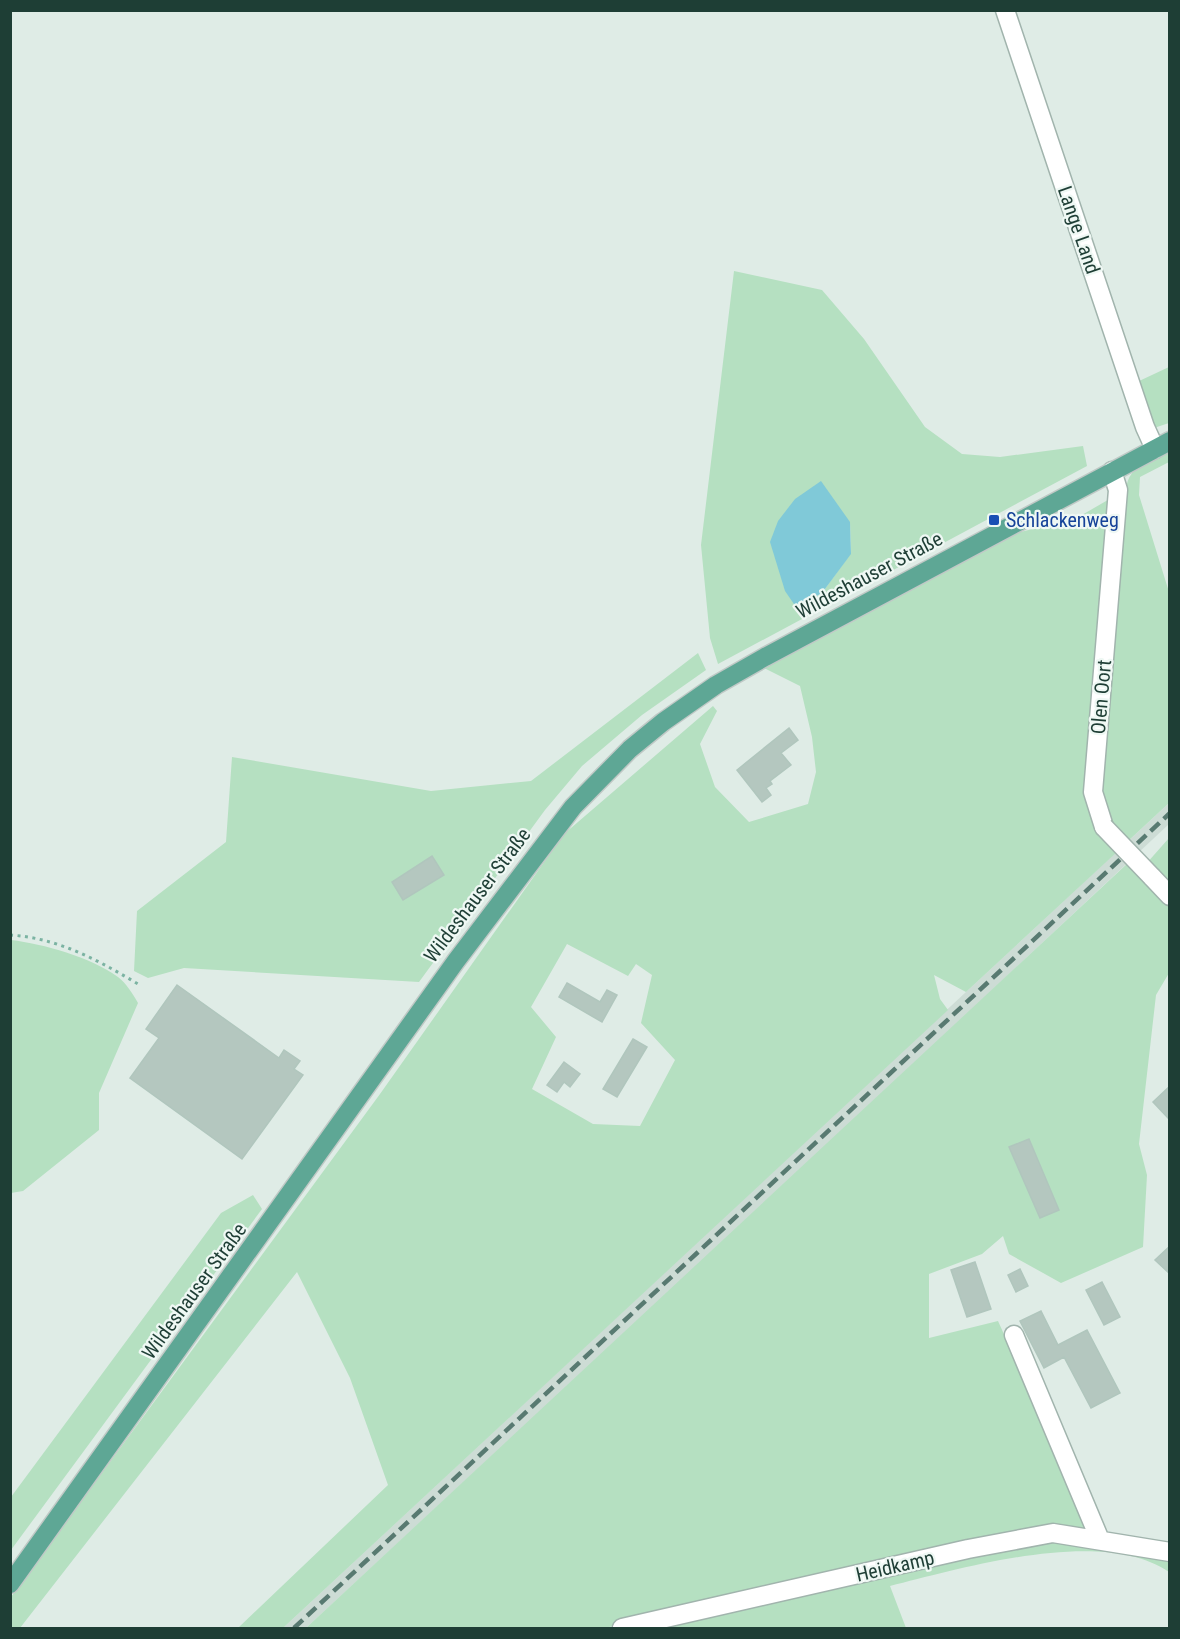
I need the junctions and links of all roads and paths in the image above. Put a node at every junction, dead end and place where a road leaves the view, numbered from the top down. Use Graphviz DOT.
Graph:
graph roads {
  1 [pos="1005,10"];
  2 [pos="1162,445"];
  3 [pos="1112,471"];
  4 [pos="1170,896"];
  5 [pos="10,935"];
  6 [pos="138,984"];
  7 [pos="1014,1335"];
  8 [pos="1100,1540"];
  9 [pos="1170,1552"];
  10 [pos="10,1584"];
  11 [pos="622,1629"];
  1 -- 2 [label="street, Lange Land"];
  2 -- 3 [label="main road, Wildeshauser Straße"];
  3 -- 4 [label="street, Olen Oort, bridge"];
  3 -- 10 [label="main road, Wildeshauser Straße"];
  5 -- 6 [label="path"];
  7 -- 8 [label="street"];
  8 -- 9 [label="street, Heidkamp"];
  8 -- 11 [label="street, Heidkamp"];
}
